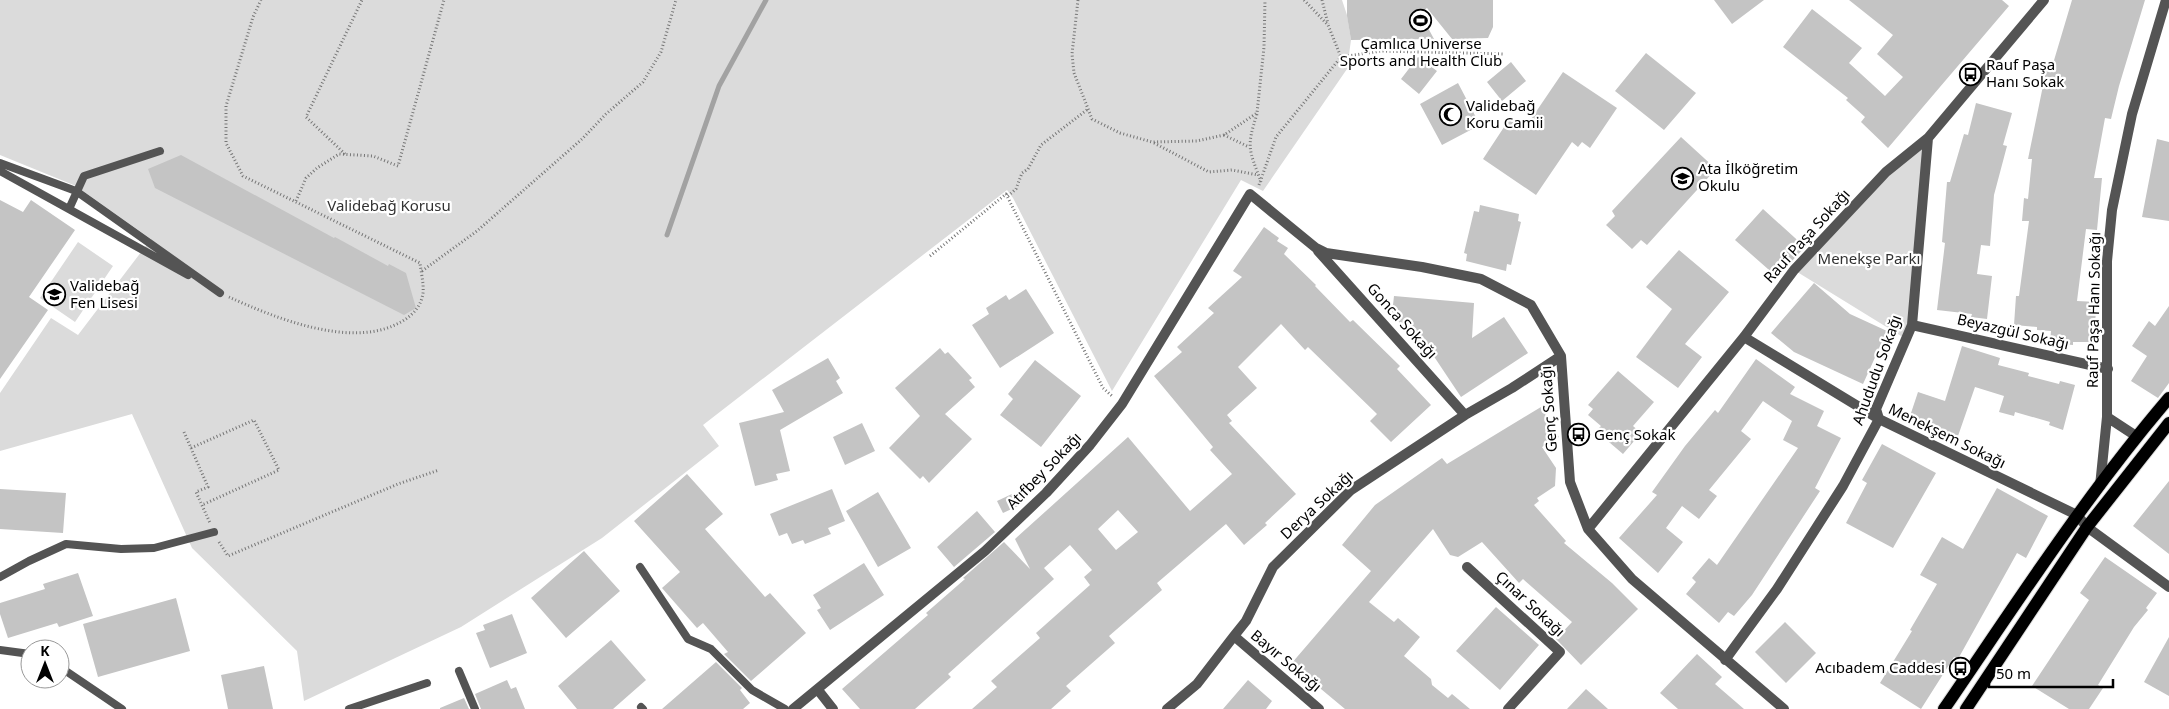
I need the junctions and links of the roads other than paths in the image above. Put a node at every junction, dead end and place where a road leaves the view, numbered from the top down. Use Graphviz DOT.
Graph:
graph roads {
  1 [pos="2044,0"];
  2 [pos="2166,0"];
  3 [pos="1928,138"];
  4 [pos="160,151"];
  5 [pos="0,163"];
  6 [pos="0,171"];
  7 [pos="76,191"];
  8 [pos="1250,194"];
  9 [pos="68,209"];
  10 [pos="1316,248"];
  11 [pos="1912,325"];
  12 [pos="1744,337"];
  13 [pos="1561,356"];
  14 [pos="2108,369"];
  15 [pos="2169,398"];
  16 [pos="1465,415"];
  17 [pos="2107,417"];
  18 [pos="1879,420"];
  19 [pos="2169,423"];
  20 [pos="2136,436"];
  21 [pos="2100,486"];
  22 [pos="2077,515"];
  23 [pos="2088,527"];
  24 [pos="1588,528"];
  25 [pos="214,532"];
  26 [pos="640,567"];
  27 [pos="1467,567"];
  28 [pos="0,577"];
  29 [pos="2169,587"];
  30 [pos="1234,636"];
  31 [pos="0,650"];
  32 [pos="20,653"];
  33 [pos="1725,660"];
  34 [pos="459,671"];
  35 [pos="70,674"];
  36 [pos="427,683"];
  37 [pos="818,690"];
  38 [pos="122,709"];
  39 [pos="349,709"];
  40 [pos="475,709"];
  41 [pos="785,709"];
  42 [pos="793,709"];
  43 [pos="833,709"];
  44 [pos="1167,709"];
  45 [pos="1319,709"];
  46 [pos="1508,709"];
  47 [pos="1784,709"];
  48 [pos="1944,709"];
  49 [pos="1966,709"];
  1 -- 3 [label="street, Rauf Paşa Sokağı"];
  2 -- 14 [label="street, Rauf Paşa Hanı Sokağı"];
  3 -- 11 [label="street, Ahududu Sokağı"];
  3 -- 12 [label="street, Rauf Paşa Sokağı"];
  4 -- 7 [label="lane"];
  5 -- 7 [label="lane"];
  6 -- 9 [label="lane"];
  7 -- 9 [label="lane"];
  7 -- 9 [label="lane"];
  8 -- 10 [label="street, Genç Sokağı"];
  8 -- 37 [label="street, Atıfbey Sokağı"];
  10 -- 13 [label="street, Genç Sokağı"];
  10 -- 16 [label="street, Gonca Sokağı"];
  11 -- 14 [label="street, Beyazgül Sokağı"];
  11 -- 18 [label="street, Ahududu Sokağı"];
  12 -- 18 [label="street, Menekşem Sokağı"];
  12 -- 24 [label="street, Rauf Paşa Sokağı"];
  13 -- 16 [label="street, Derya Sokağı"];
  13 -- 24 [label="street, Genç Sokağı"];
  14 -- 17 [label="street, Rauf Paşa Hanı Sokağı"];
  15 -- 20 [label="main road"];
  16 -- 30 [label="street, Derya Sokağı"];
  17 -- 20 [label="street"];
  17 -- 21 [label="street, Rauf Paşa Hanı Sokağı"];
  18 -- 22 [label="street, Menekşem Sokağı"];
  18 -- 33 [label="street, Ahududu Sokağı"];
  19 -- 23 [label="main road"];
  20 -- 21 [label="main road"];
  21 -- 22 [label="main road"];
  22 -- 23 [label="street, Menekşem Sokağı"];
  22 -- 48 [label="main road"];
  23 -- 29 [label="street, Menekşem Sokağı"];
  23 -- 49 [label="main road"];
  24 -- 33 [label="street, Genç Sokağı"];
  25 -- 28 [label="lane"];
  26 -- 41 [label="lane"];
  27 -- 46 [label="street, Çınar Sokağı"];
  30 -- 44 [label="street, Derya Sokağı"];
  30 -- 45 [label="street, Bayır Sokağı"];
  31 -- 32 [label="lane"];
  33 -- 47 [label="street, Genç Sokağı"];
  34 -- 40 [label="lane"];
  35 -- 38 [label="lane"];
  36 -- 39 [label="lane"];
  37 -- 42 [label="street, Atıfbey Sokağı"];
  37 -- 43 [label="street"];
}
